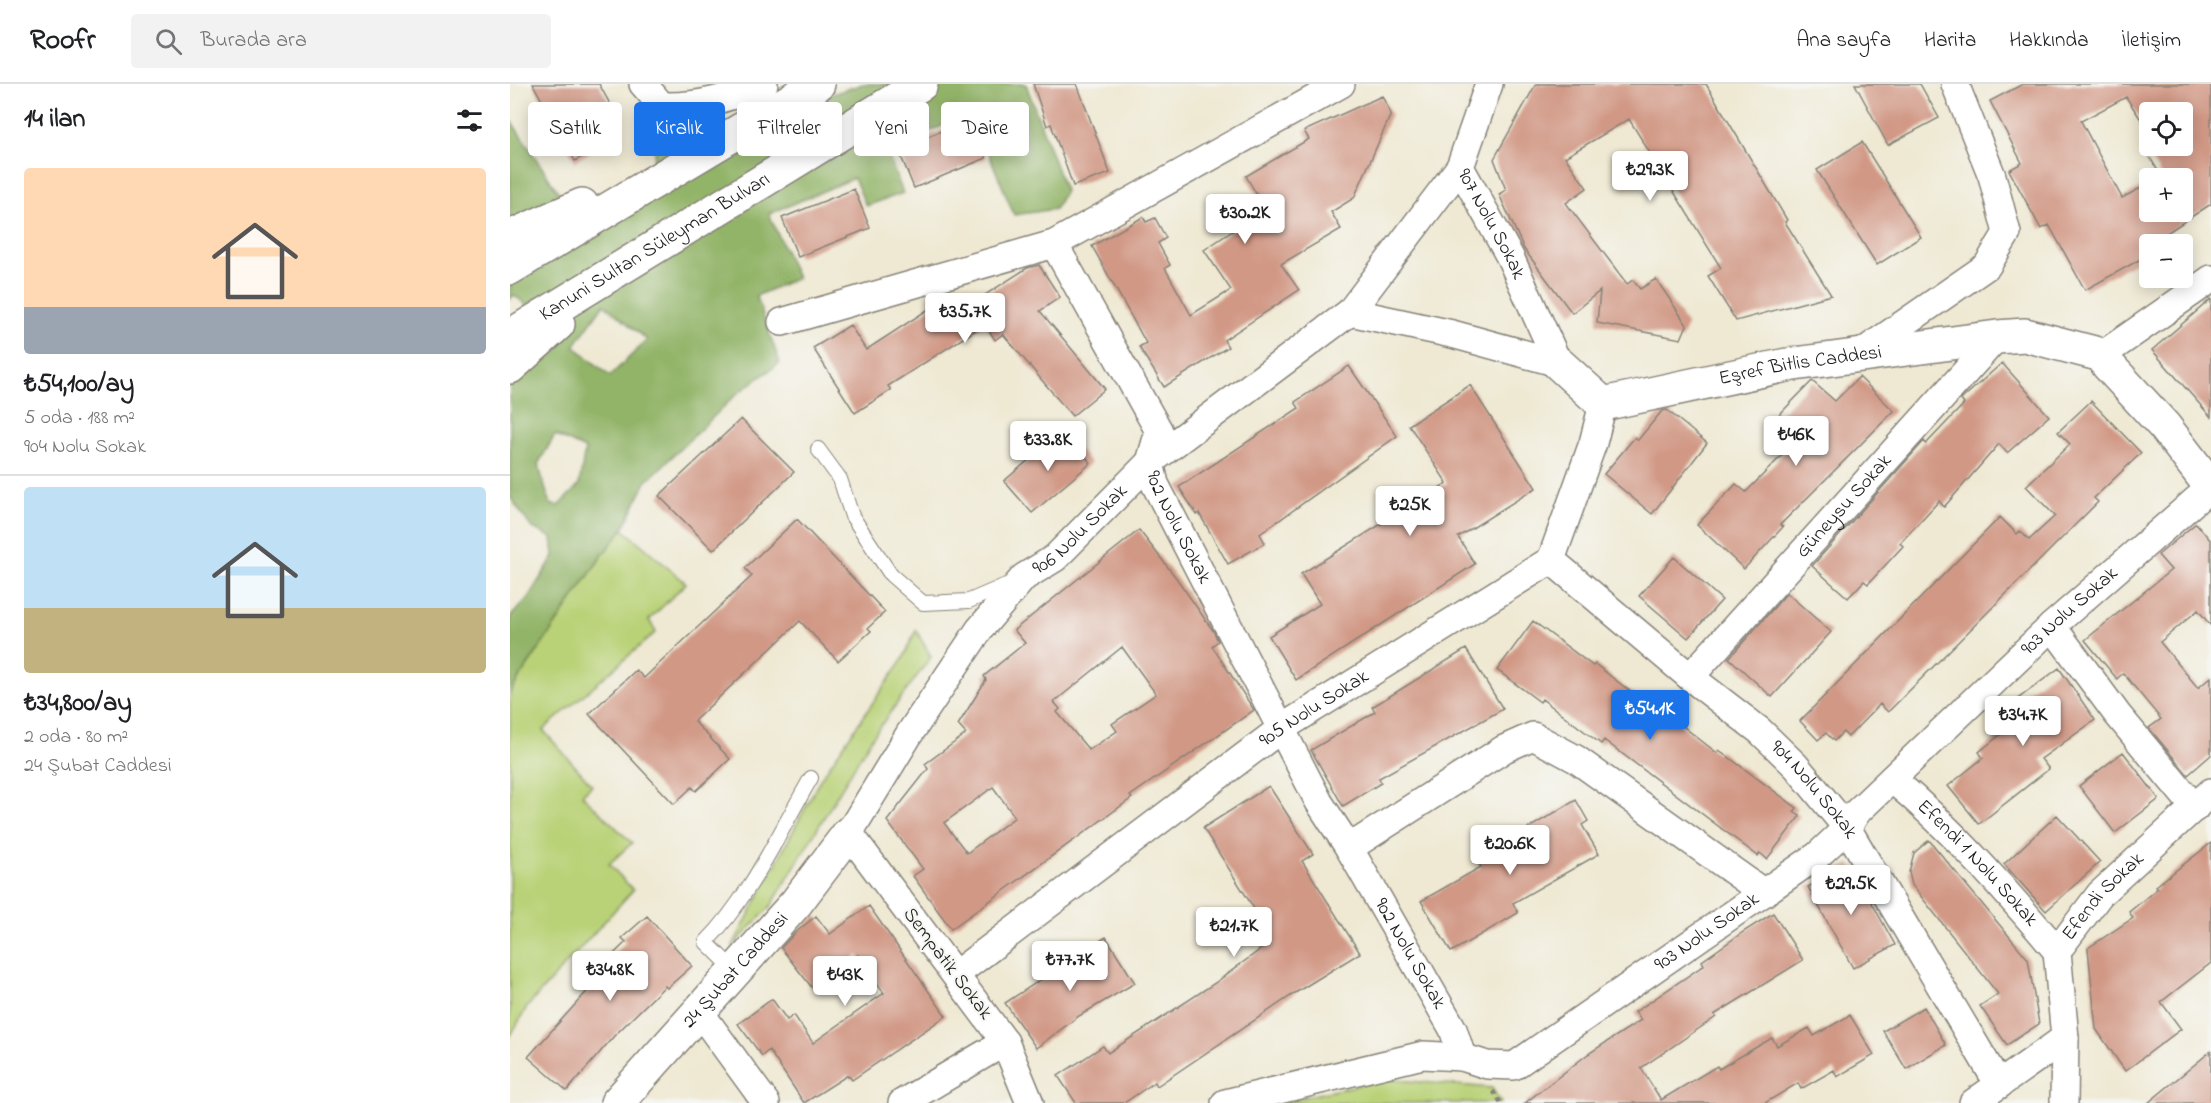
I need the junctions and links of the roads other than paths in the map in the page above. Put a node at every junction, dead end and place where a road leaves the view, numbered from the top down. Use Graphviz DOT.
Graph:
graph roads {
  1 [pos="643,84"];
  2 [pos="764,84"];
  3 [pos="818,84"];
  4 [pos="921,84"];
  5 [pos="1341,84"];
  6 [pos="1489,84"];
  7 [pos="1965,87"];
  8 [pos="695,159"];
  9 [pos="1460,167"];
  10 [pos="717,209"];
  11 [pos="510,237"];
  12 [pos="1054,244"];
  13 [pos="510,268"];
  14 [pos="2211,279"];
  15 [pos="1350,312"];
  16 [pos="782,322"];
  17 [pos="510,336"];
  18 [pos="1996,337"];
  19 [pos="1860,354"];
  20 [pos="2102,355"];
  21 [pos="1558,363"];
  22 [pos="510,367"];
  23 [pos="1603,404"];
  24 [pos="818,449"];
  25 [pos="1150,462"];
  26 [pos="2211,487"];
  27 [pos="1551,560"];
  28 [pos="1024,577"];
  29 [pos="2052,626"];
  30 [pos="1690,677"];
  31 [pos="1282,728"];
  32 [pos="811,778"];
  33 [pos="1893,779"];
  34 [pos="2203,800"];
  35 [pos="1847,828"];
  36 [pos="849,833"];
  37 [pos="1349,848"];
  38 [pos="1764,893"];
  39 [pos="2057,951"];
  40 [pos="735,971"];
  41 [pos="956,974"];
  42 [pos="699,1011"];
  43 [pos="1005,1042"];
  44 [pos="2065,1050"];
  45 [pos="1462,1057"];
  46 [pos="1999,1084"];
  47 [pos="617,1103"];
  48 [pos="766,1103"];
  49 [pos="903,1103"];
  50 [pos="1030,1103"];
  51 [pos="1225,1103"];
  52 [pos="1973,1103"];
  53 [pos="2064,1103"];
  1 -- 2 [label="street"];
  3 -- 8 [label="main road"];
  4 -- 10 [label="main road, Kanuni Sultan Süleyman Bulvarı"];
  5 -- 12 [label="street"];
  6 -- 9 [label="street, 907 Nolu Sokak"];
  7 -- 19 [label="street"];
  8 -- 11 [label="main road"];
  8 -- 13 [label="main road"];
  9 -- 15 [label="street, 906 Nolu Sokak"];
  9 -- 21 [label="street, 907 Nolu Sokak"];
  10 -- 17 [label="main road, Kanuni Sultan Süleyman Bulvarı"];
  10 -- 22 [label="main road"];
  12 -- 16 [label="street"];
  12 -- 25 [label="street, 902 Nolu Sokak"];
  14 -- 20 [label="street"];
  15 -- 21 [label="street"];
  15 -- 25 [label="street, 906 Nolu Sokak"];
  18 -- 19 [label="main road, Eşref Bitlis Caddesi"];
  18 -- 20 [label="main road, Eşref Bitlis Caddesi"];
  18 -- 30 [label="street, Güneysu Sokak"];
  19 -- 23 [label="main road, Eşref Bitlis Caddesi"];
  20 -- 26 [label="main road"];
  21 -- 23 [label="main road"];
  23 -- 27 [label="street"];
  24 -- 28 [label="lane"];
  25 -- 28 [label="street, 906 Nolu Sokak"];
  25 -- 31 [label="street, 902 Nolu Sokak"];
  26 -- 29 [label="street, 903 Nolu Sokak"];
  27 -- 30 [label="street, 904 Nolu Sokak"];
  27 -- 31 [label="street, 905 Nolu Sokak"];
  28 -- 36 [label="street, 906 Nolu Sokak"];
  29 -- 33 [label="street, 903 Nolu Sokak"];
  29 -- 34 [label="street"];
  30 -- 35 [label="street, 904 Nolu Sokak"];
  31 -- 37 [label="street, 902 Nolu Sokak"];
  31 -- 41 [label="street, 905 Nolu Sokak"];
  32 -- 40 [label="lane"];
  33 -- 35 [label="street, 903 Nolu Sokak"];
  33 -- 39 [label="street, Efendi 1 Nolu Sokak"];
  34 -- 39 [label="street, Efendi Sokak"];
  35 -- 38 [label="street, 903 Nolu Sokak"];
  35 -- 46 [label="street, 904 Nolu Sokak"];
  36 -- 40 [label="main road, 24 Şubat Caddesi"];
  36 -- 41 [label="street, Sempatik Sokak"];
  37 -- 38 [label="street"];
  37 -- 45 [label="street, 902 Nolu Sokak"];
  38 -- 45 [label="street, 903 Nolu Sokak"];
  39 -- 44 [label="street, Efendi Sokak"];
  40 -- 42 [label="main road, 24 Şubat Caddesi"];
  41 -- 43 [label="street, Sempatik Sokak"];
  42 -- 47 [label="main road, 24 Şubat Caddesi"];
  42 -- 48 [label="street"];
  43 -- 49 [label="street"];
  43 -- 50 [label="street, Sempatik Sokak"];
  44 -- 46 [label="street"];
  44 -- 53 [label="street, Efendi Sokak"];
  45 -- 51 [label="street, 903 Nolu Sokak"];
  46 -- 52 [label="street"];
}
